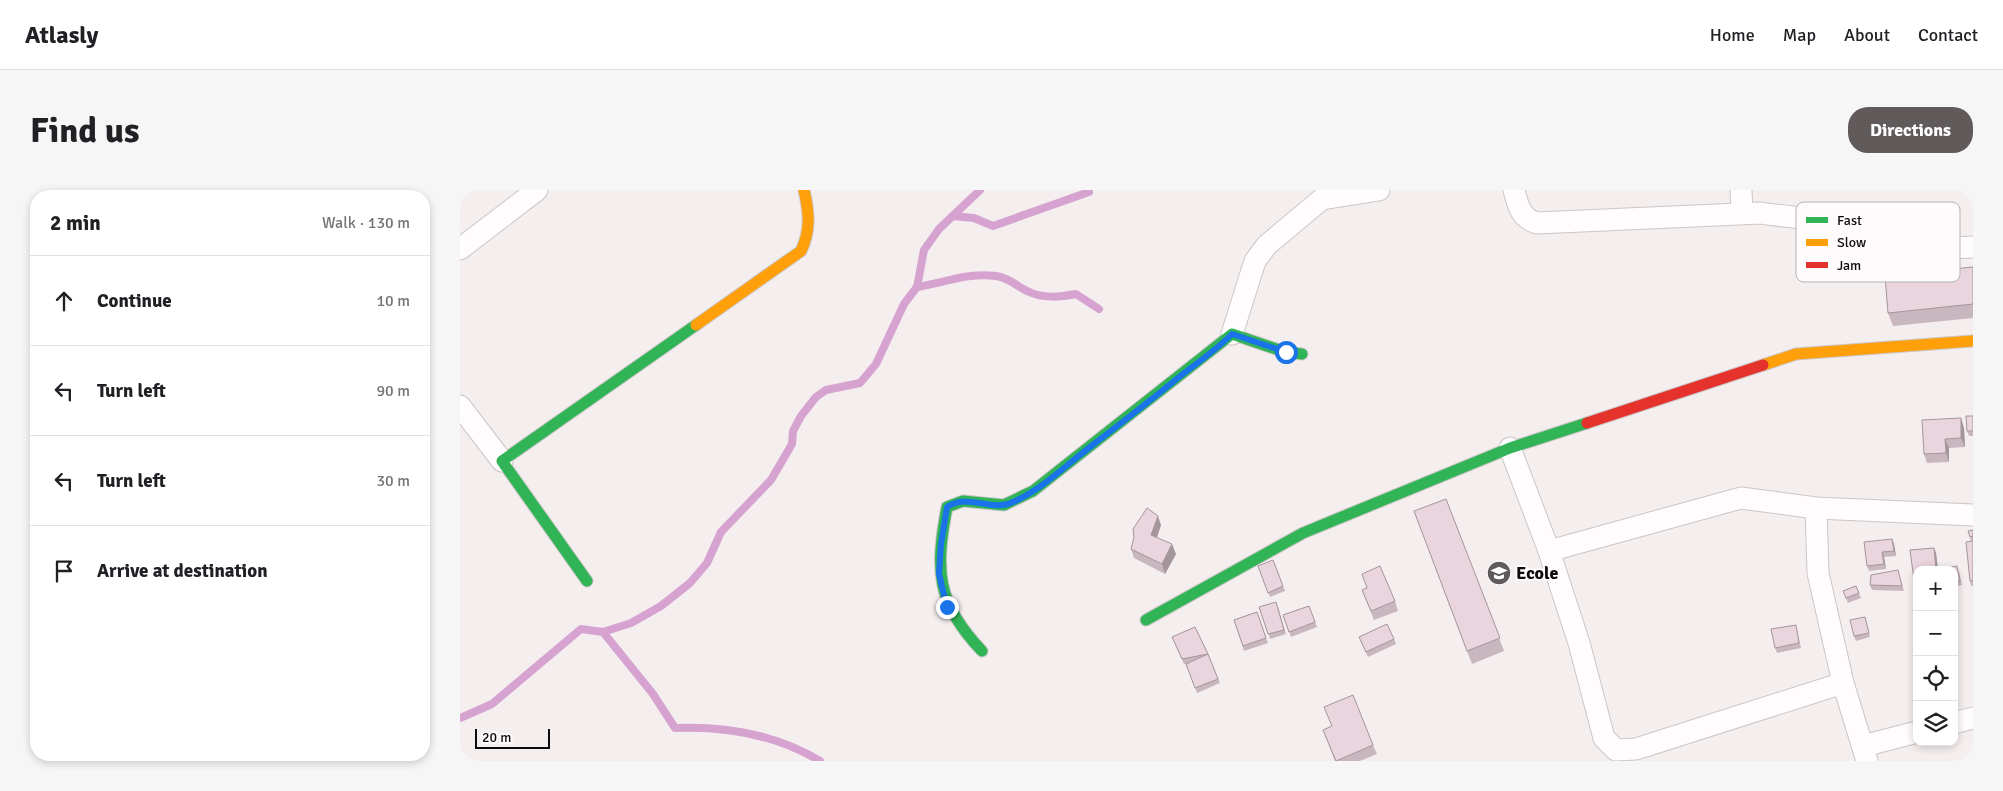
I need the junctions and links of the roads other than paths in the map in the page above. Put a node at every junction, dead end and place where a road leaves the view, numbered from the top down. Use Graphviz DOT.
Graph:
graph roads {
  1 [pos="537,190"];
  2 [pos="804,190"];
  3 [pos="1379,190"];
  4 [pos="1514,190"];
  5 [pos="1741,190"];
  6 [pos="1742,212"];
  7 [pos="1796,218"];
  8 [pos="1973,248"];
  9 [pos="460,249"];
  10 [pos="1960,249"];
  11 [pos="1232,334"];
  12 [pos="1973,341"];
  13 [pos="1302,354"];
  14 [pos="460,406"];
  15 [pos="1510,448"];
  16 [pos="502,460"];
  17 [pos="1816,508"];
  18 [pos="1973,516"];
  19 [pos="1549,551"];
  20 [pos="587,581"];
  21 [pos="1146,620"];
  22 [pos="982,651"];
  23 [pos="1843,683"];
  24 [pos="1973,718"];
  25 [pos="1958,722"];
  26 [pos="1913,734"];
  27 [pos="1865,753"];
  1 -- 9 [label="street"];
  2 -- 16 [label="street"];
  3 -- 11 [label="street"];
  4 -- 6 [label="street"];
  5 -- 6 [label="street"];
  6 -- 7 [label="street"];
  8 -- 10 [label="street"];
  11 -- 13 [label="street"];
  11 -- 22 [label="street"];
  12 -- 15 [label="street"];
  14 -- 16 [label="street"];
  15 -- 19 [label="street"];
  15 -- 21 [label="street"];
  16 -- 20 [label="street"];
  17 -- 18 [label="street"];
  17 -- 19 [label="street"];
  17 -- 23 [label="street"];
  19 -- 23 [label="street"];
  23 -- 27 [label="street"];
  24 -- 25 [label="street"];
  26 -- 27 [label="street"];
}
